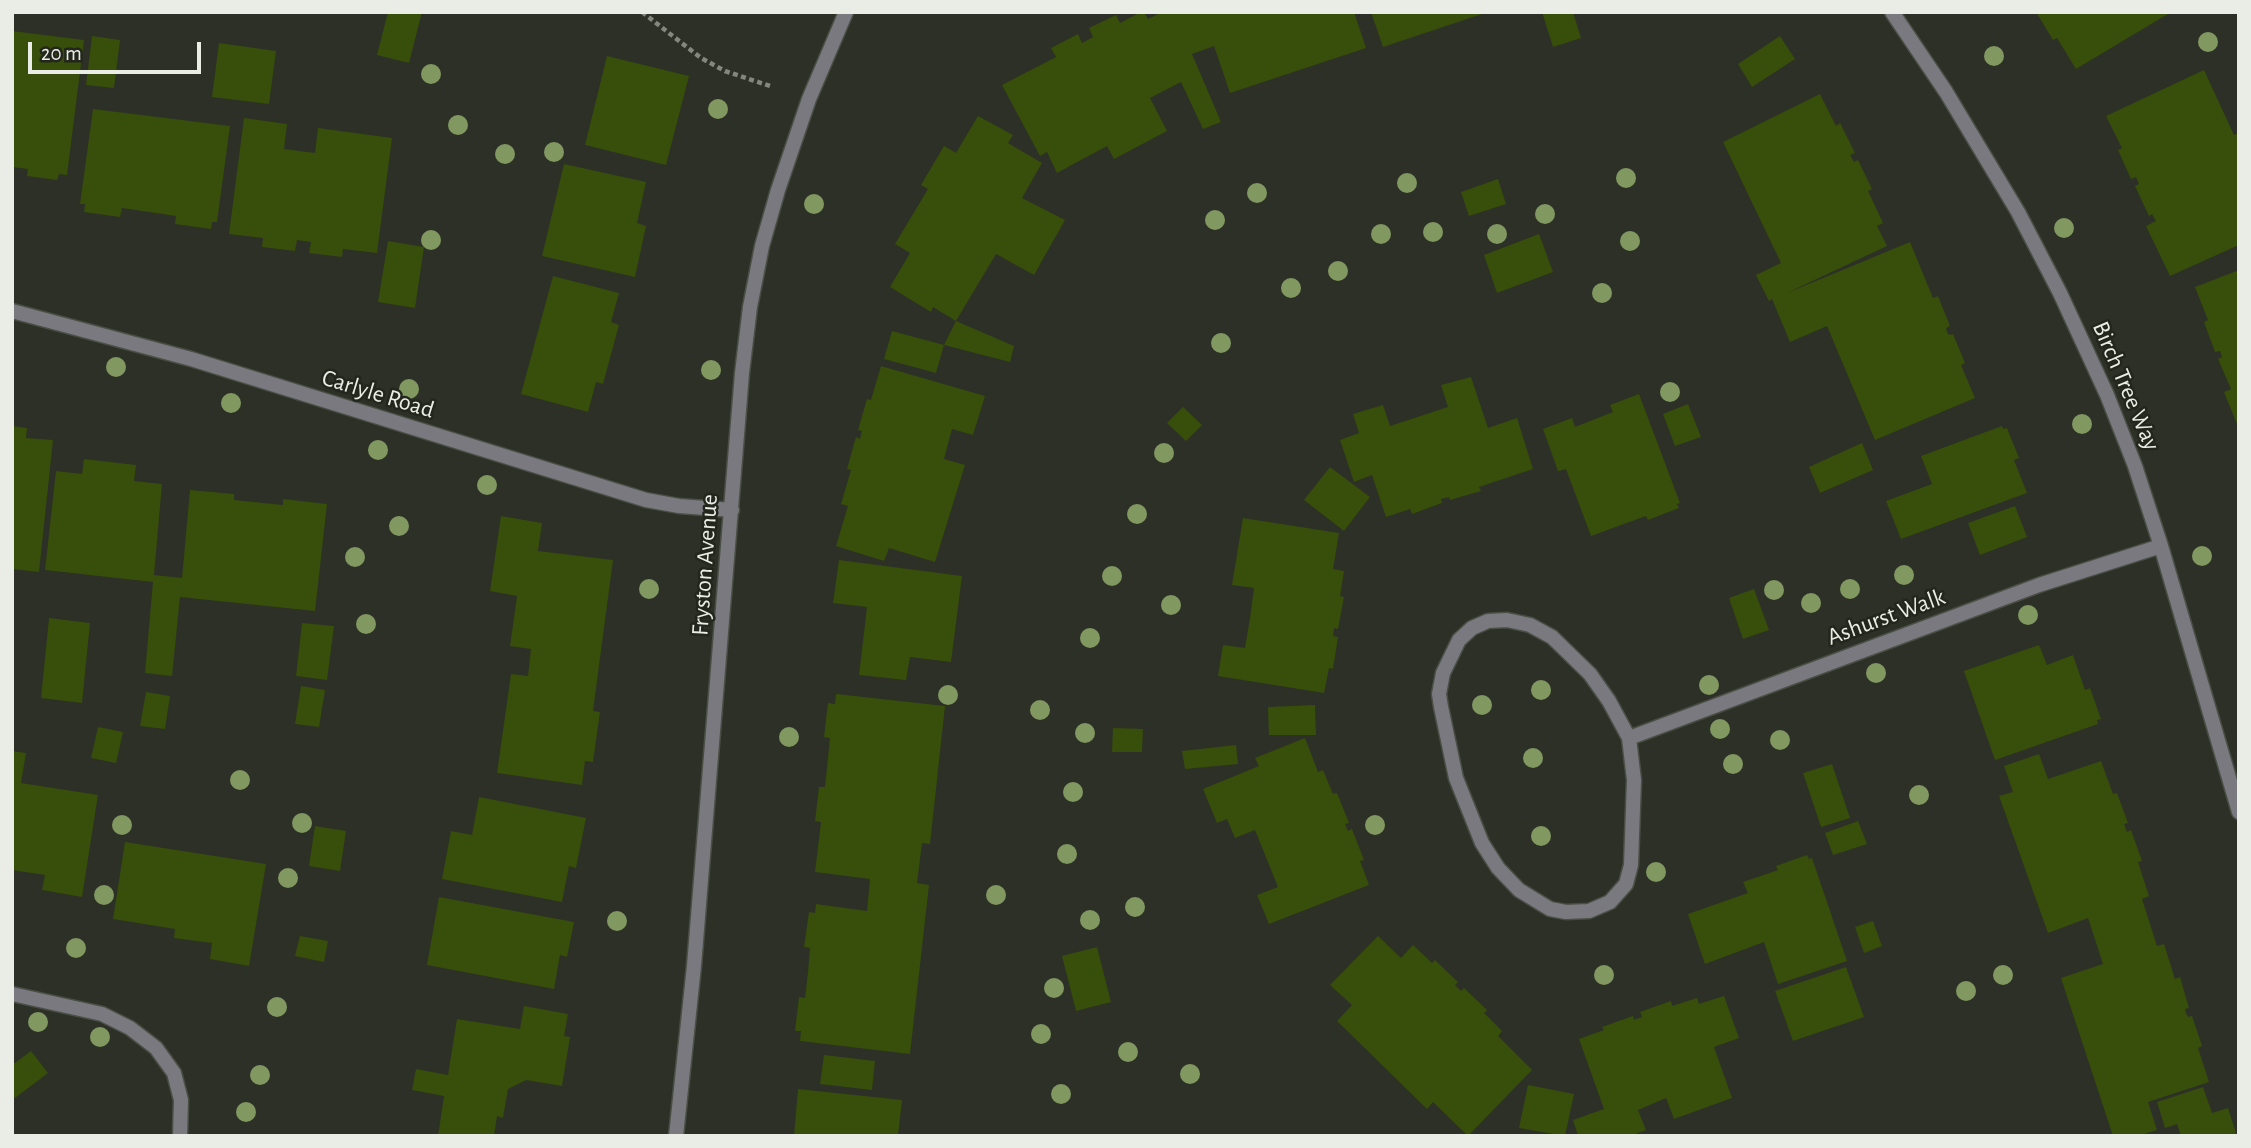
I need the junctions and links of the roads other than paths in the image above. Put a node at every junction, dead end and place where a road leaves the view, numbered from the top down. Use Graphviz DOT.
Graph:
graph roads {
  1 [pos="846,12"];
  2 [pos="1892,12"];
  3 [pos="12,311"];
  4 [pos="732,510"];
  5 [pos="2161,546"];
  6 [pos="1629,738"];
  7 [pos="2239,812"];
  8 [pos="12,994"];
  9 [pos="180,1136"];
  10 [pos="676,1136"];
  1 -- 4 [label="street, Fryston Avenue"];
  2 -- 5 [label="street, Birch Tree Way"];
  3 -- 4 [label="street, Carlyle Road"];
  4 -- 10 [label="street, Fryston Avenue"];
  5 -- 6 [label="street, Ashurst Walk"];
  5 -- 7 [label="street, Birch Tree Way"];
  6 -- 6 [label="street"];
  8 -- 9 [label="street"];
}
